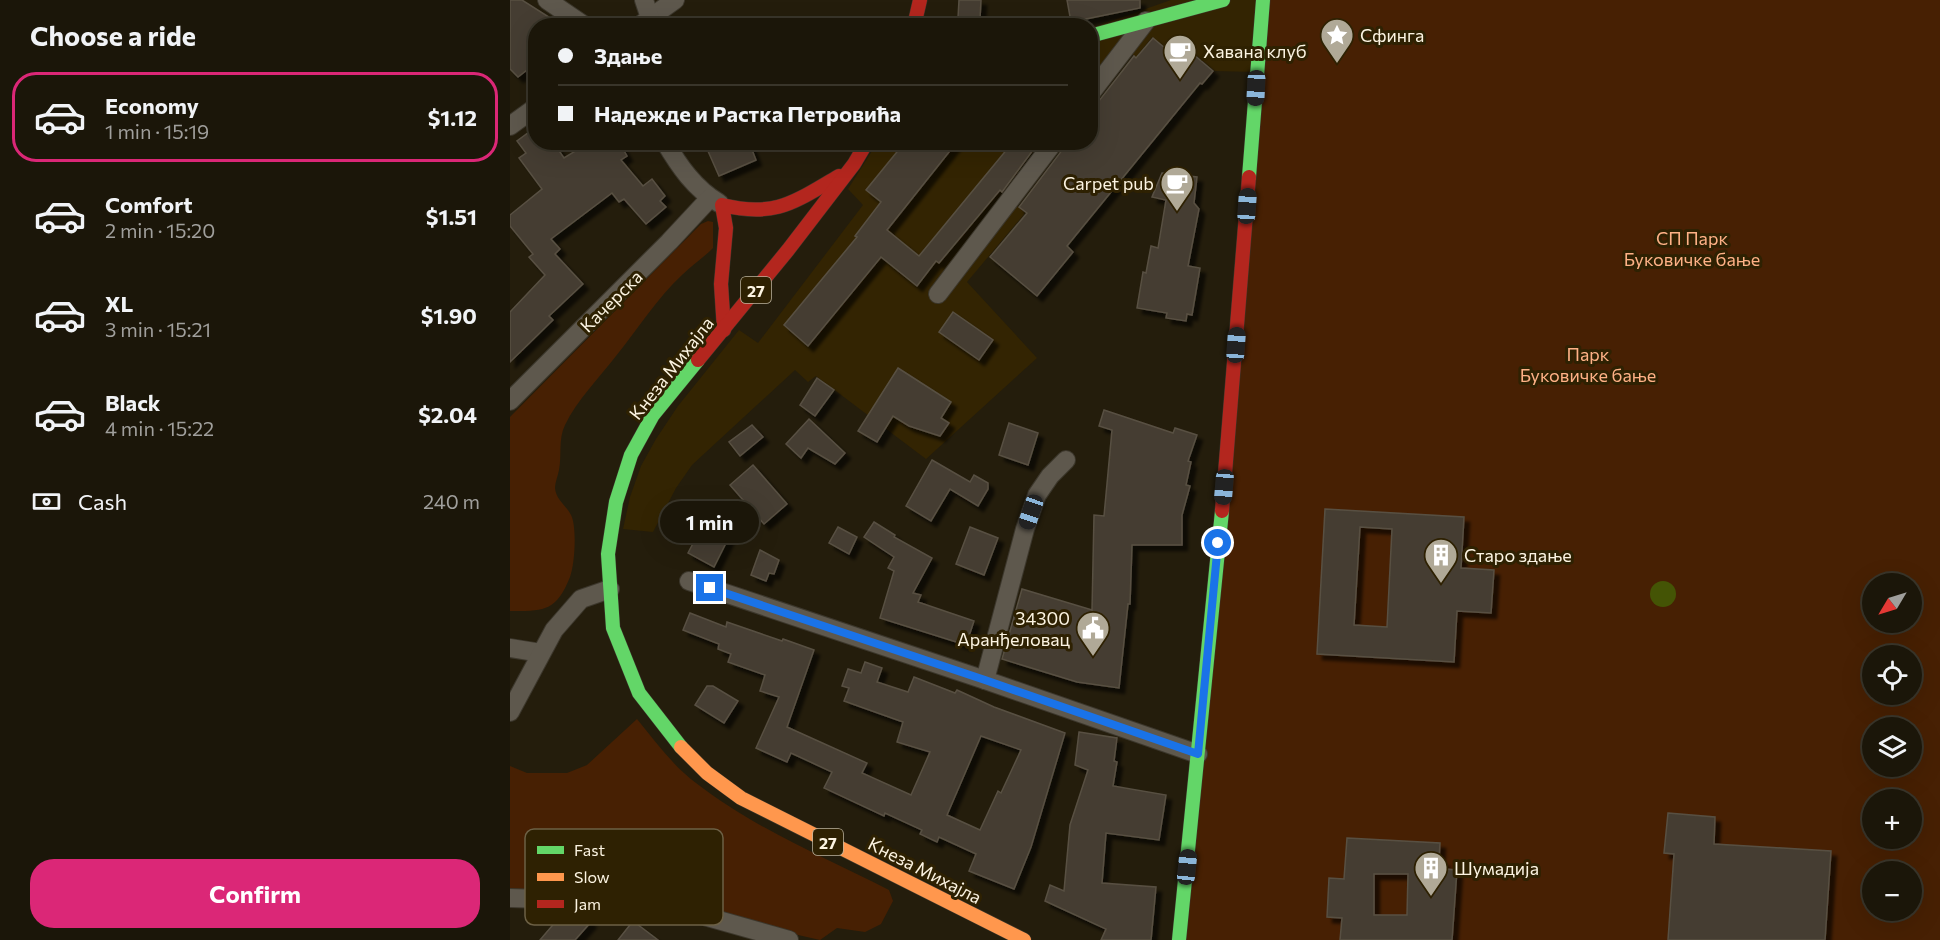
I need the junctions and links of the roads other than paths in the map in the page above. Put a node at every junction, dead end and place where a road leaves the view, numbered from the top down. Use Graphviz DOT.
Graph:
graph roads {
  1 [pos="547,0"];
  2 [pos="644,0"];
  3 [pos="675,0"];
  4 [pos="920,0"];
  5 [pos="1223,0"];
  6 [pos="1263,0"];
  7 [pos="573,18"];
  8 [pos="645,18"];
  9 [pos="650,18"];
  10 [pos="916,18"];
  11 [pos="1146,21"];
  12 [pos="1098,34"];
  13 [pos="1098,84"];
  14 [pos="528,113"];
  15 [pos="510,126"];
  16 [pos="669,150"];
  17 [pos="862,150"];
  18 [pos="1048,150"];
  19 [pos="849,171"];
  20 [pos="716,201"];
  21 [pos="938,294"];
  22 [pos="724,330"];
  23 [pos="510,401"];
  24 [pos="1066,460"];
  25 [pos="689,581"];
  26 [pos="610,589"];
  27 [pos="510,648"];
  28 [pos="540,653"];
  29 [pos="985,680"];
  30 [pos="510,712"];
  31 [pos="1198,754"];
  32 [pos="510,898"];
  33 [pos="525,898"];
  34 [pos="723,921"];
  35 [pos="789,940"];
  36 [pos="1023,940"];
  37 [pos="1179,940"];
  1 -- 7 [label="street"];
  2 -- 8 [label="street"];
  3 -- 9 [label="street"];
  4 -- 10 [label="main road"];
  5 -- 11 [label="main road"];
  6 -- 31 [label="main road"];
  11 -- 12 [label="main road"];
  11 -- 13 [label="street"];
  14 -- 15 [label="street"];
  16 -- 20 [label="street"];
  17 -- 19 [label="main road, Кнеза Михајла / 27"];
  18 -- 21 [label="street"];
  19 -- 20 [label="main road"];
  19 -- 22 [label="main road, Кнеза Михајла / 27"];
  20 -- 22 [label="main road"];
  20 -- 23 [label="street, Качерска"];
  22 -- 26 [label="main road, Кнеза Михајла / 27"];
  24 -- 29 [label="street"];
  25 -- 29 [label="street"];
  26 -- 28 [label="street"];
  26 -- 36 [label="main road, Кнеза Михајла / 27"];
  27 -- 28 [label="street"];
  28 -- 30 [label="street"];
  29 -- 31 [label="street"];
  31 -- 37 [label="main road"];
  32 -- 33 [label="street"];
  34 -- 35 [label="street"];
}
